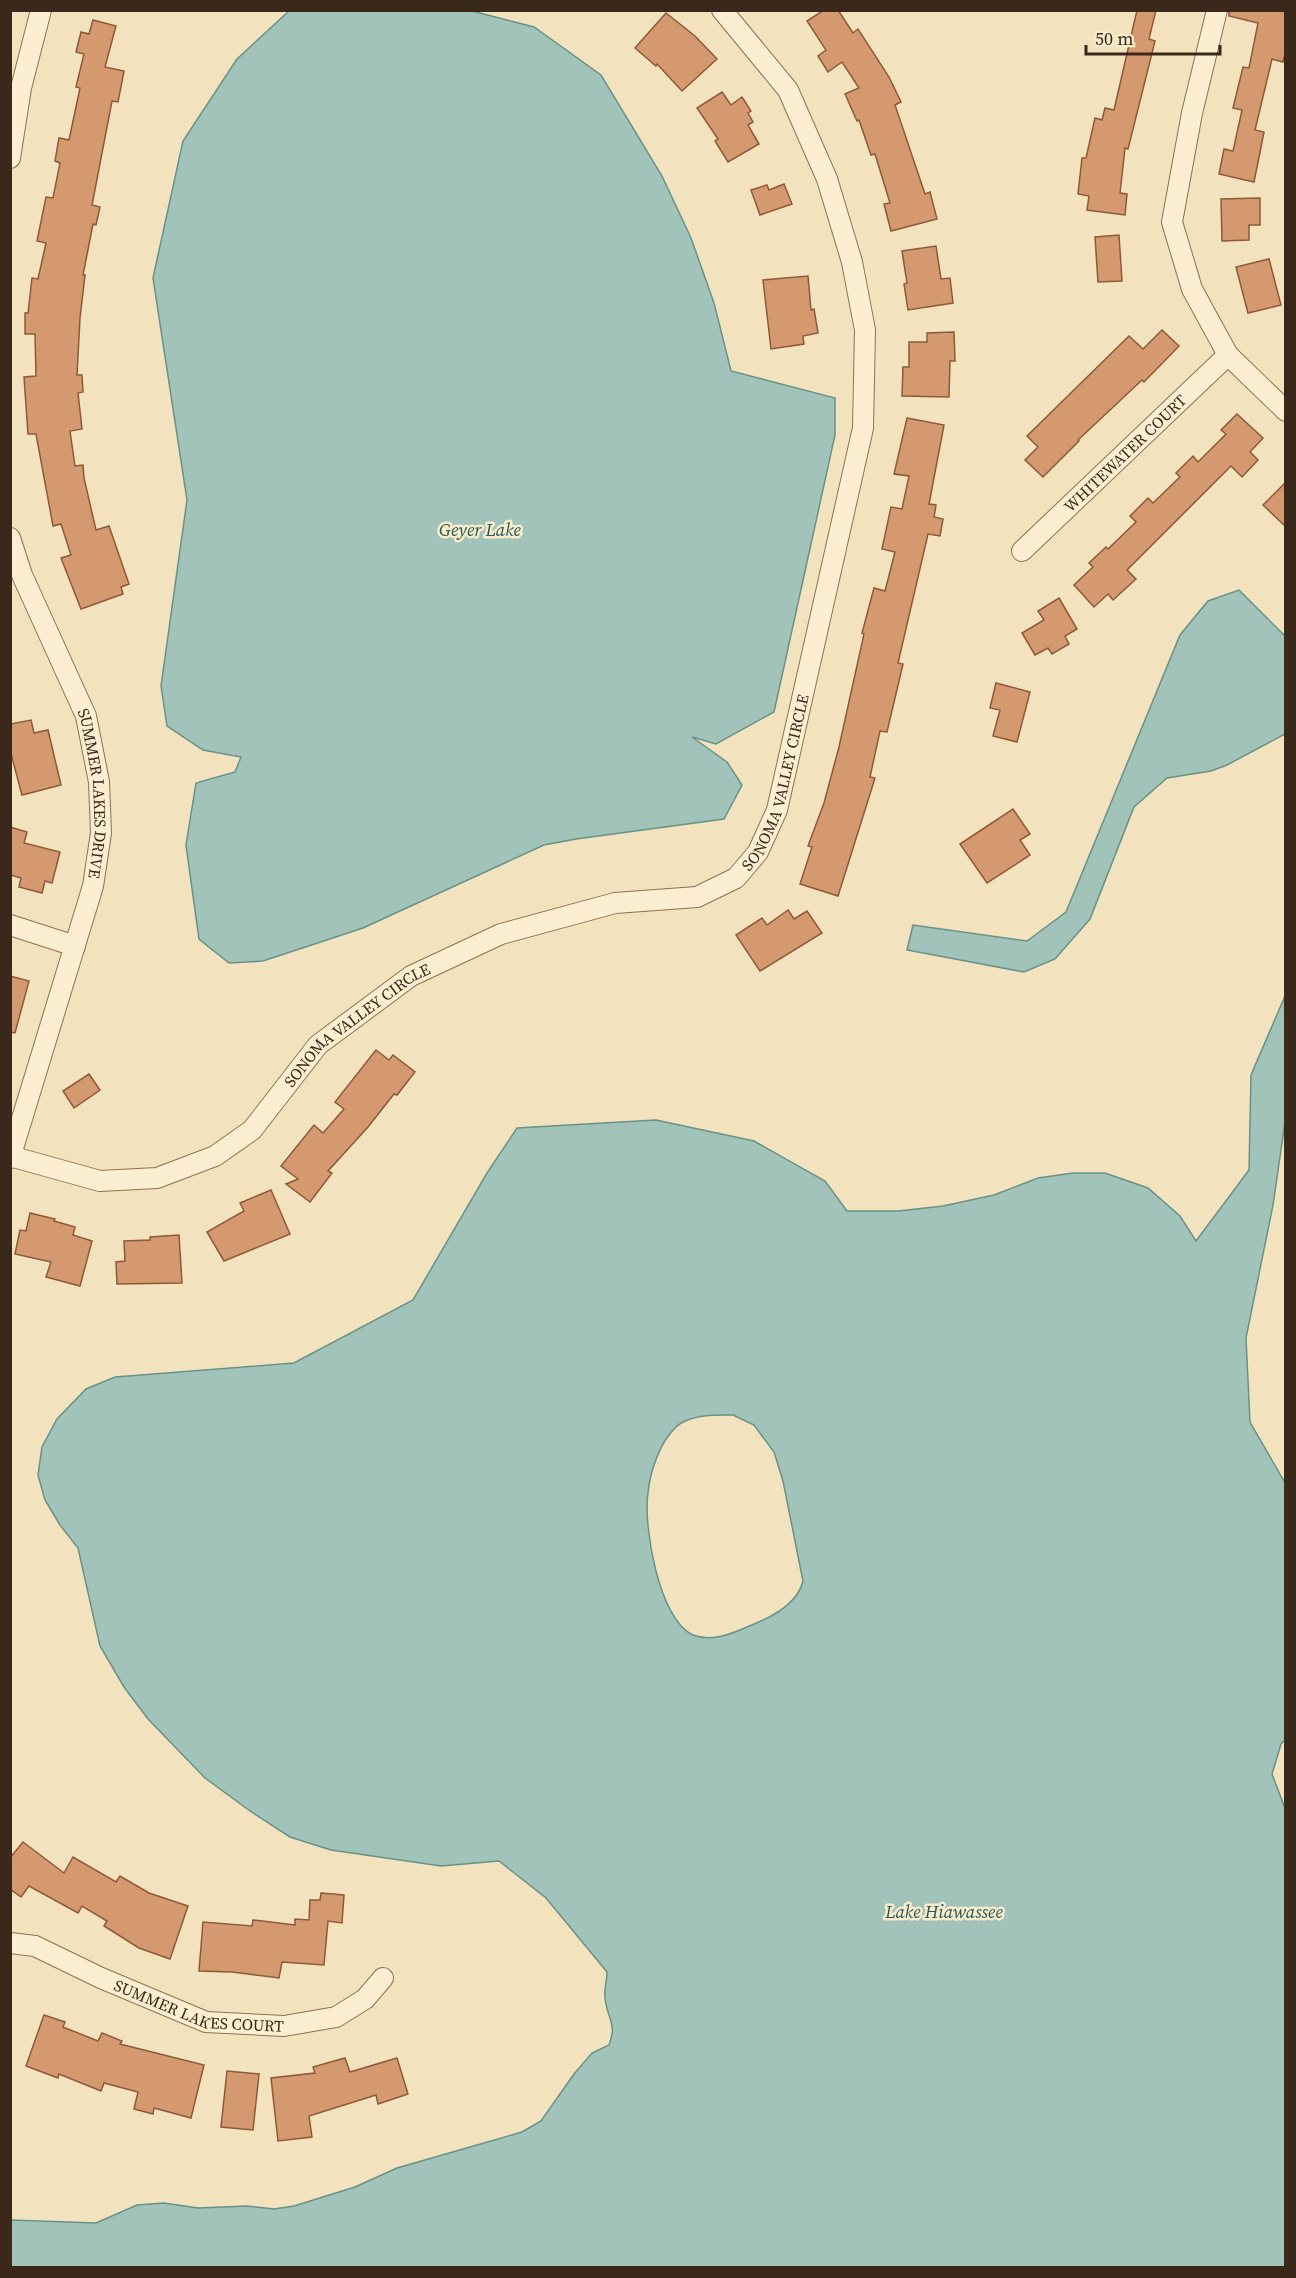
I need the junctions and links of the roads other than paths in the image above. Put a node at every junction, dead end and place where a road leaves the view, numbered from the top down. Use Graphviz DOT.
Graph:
graph roads {
  1 [pos="41,10"];
  2 [pos="722,10"];
  3 [pos="1218,10"];
  4 [pos="16,86"];
  5 [pos="10,158"];
  6 [pos="1228,355"];
  7 [pos="1286,411"];
  8 [pos="10,538"];
  9 [pos="1022,551"];
  10 [pos="16,576"];
  11 [pos="10,925"];
  12 [pos="75,946"];
  13 [pos="11,1157"];
  14 [pos="10,1943"];
  15 [pos="383,1978"];
  1 -- 4 [label="street"];
  2 -- 13 [label="street, SONOMA VALLEY CIRCLE"];
  3 -- 6 [label="street"];
  4 -- 5 [label="street"];
  6 -- 7 [label="street"];
  6 -- 9 [label="street, WHITEWATER COURT"];
  8 -- 10 [label="street, SUMMER LAKES DRIVE"];
  10 -- 12 [label="street, SUMMER LAKES DRIVE"];
  11 -- 12 [label="street"];
  12 -- 13 [label="street, SUMMER LAKES DRIVE"];
  14 -- 15 [label="street, SUMMER LAKES COURT"];
}
